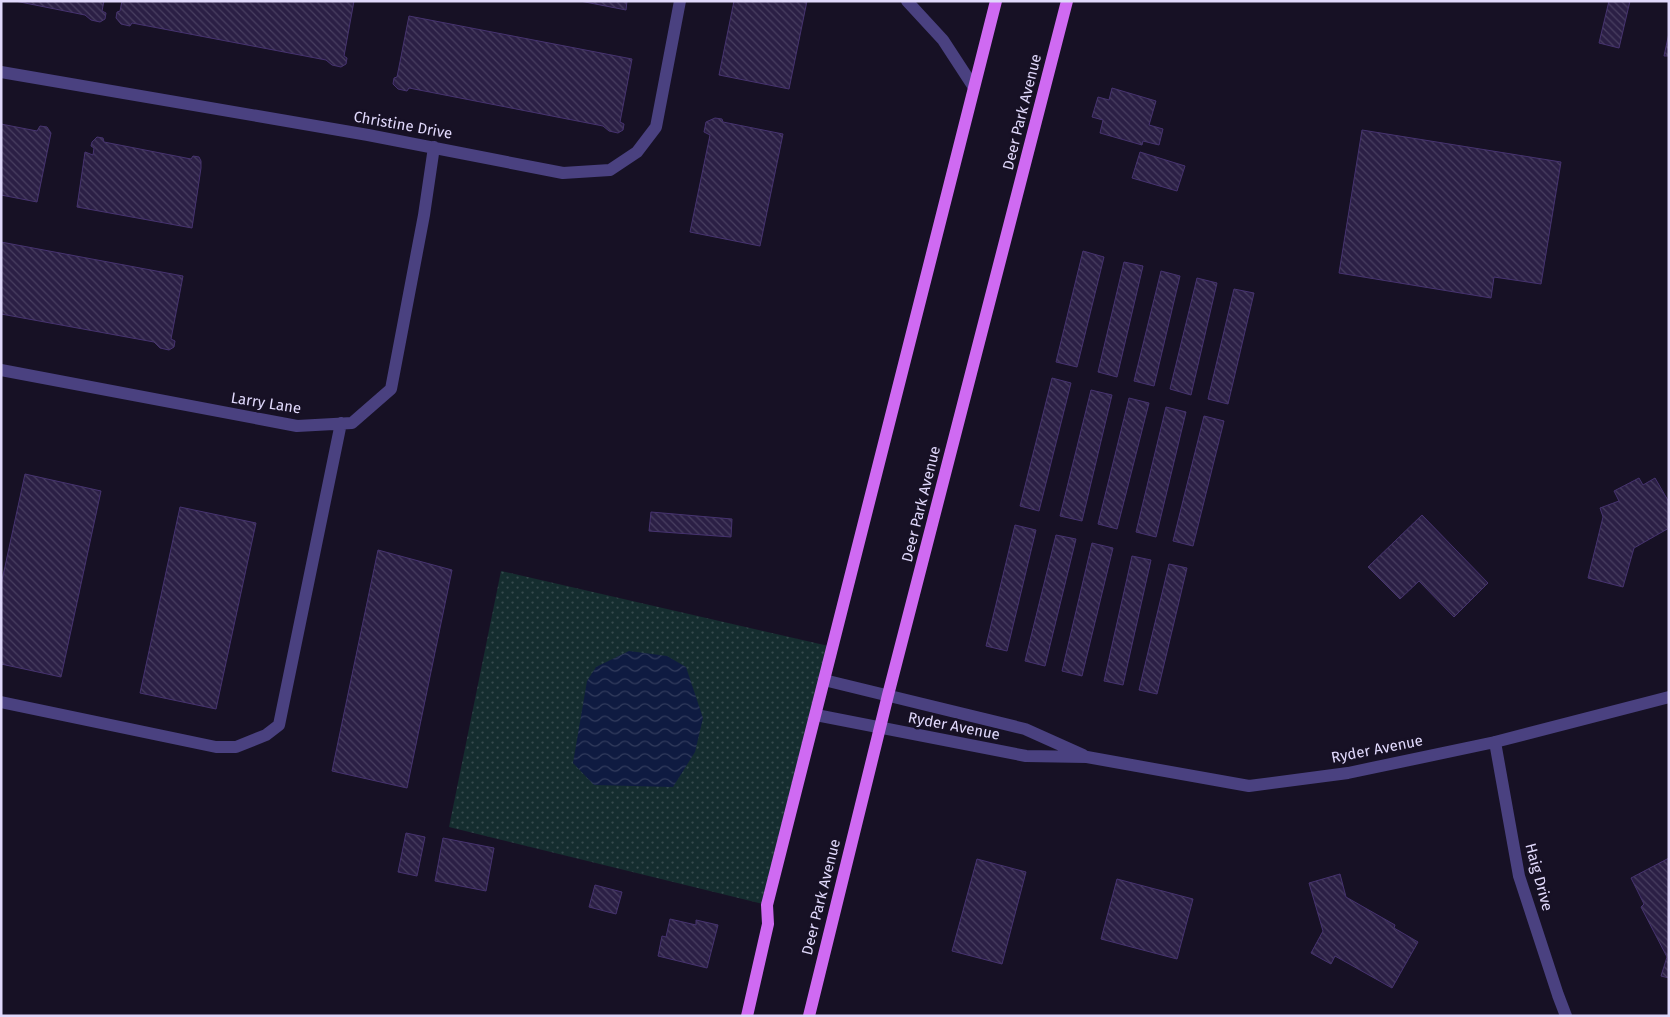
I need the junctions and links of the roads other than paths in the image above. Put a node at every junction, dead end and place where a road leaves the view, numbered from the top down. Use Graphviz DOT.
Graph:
graph roads {
  1 [pos="680,1"];
  2 [pos="907,1"];
  3 [pos="996,1"];
  4 [pos="1067,1"];
  5 [pos="1,72"];
  6 [pos="974,86"];
  7 [pos="434,147"];
  8 [pos="1,370"];
  9 [pos="341,424"];
  10 [pos="824,680"];
  11 [pos="888,694"];
  12 [pos="1669,697"];
  13 [pos="1,702"];
  14 [pos="816,715"];
  15 [pos="880,728"];
  16 [pos="1495,742"];
  17 [pos="1087,756"];
  18 [pos="747,1016"];
  19 [pos="809,1016"];
  20 [pos="1566,1016"];
  1 -- 7 [label="street, Christine Drive"];
  2 -- 6 [label="street"];
  3 -- 6 [label="main road"];
  4 -- 11 [label="main road, Deer Park Avenue"];
  5 -- 7 [label="street, Christine Drive"];
  6 -- 10 [label="main road"];
  7 -- 9 [label="street, Larry Lane"];
  8 -- 9 [label="street, Larry Lane"];
  9 -- 13 [label="street"];
  10 -- 11 [label="street, Ryder Avenue"];
  10 -- 14 [label="main road"];
  11 -- 15 [label="main road, Deer Park Avenue"];
  11 -- 17 [label="street, Ryder Avenue"];
  12 -- 16 [label="street, Ryder Avenue"];
  14 -- 15 [label="street, Ryder Avenue"];
  14 -- 18 [label="main road"];
  15 -- 17 [label="street, Ryder Avenue"];
  15 -- 19 [label="main road, Deer Park Avenue"];
  16 -- 17 [label="street, Ryder Avenue"];
  16 -- 20 [label="street, Haig Drive"];
}
